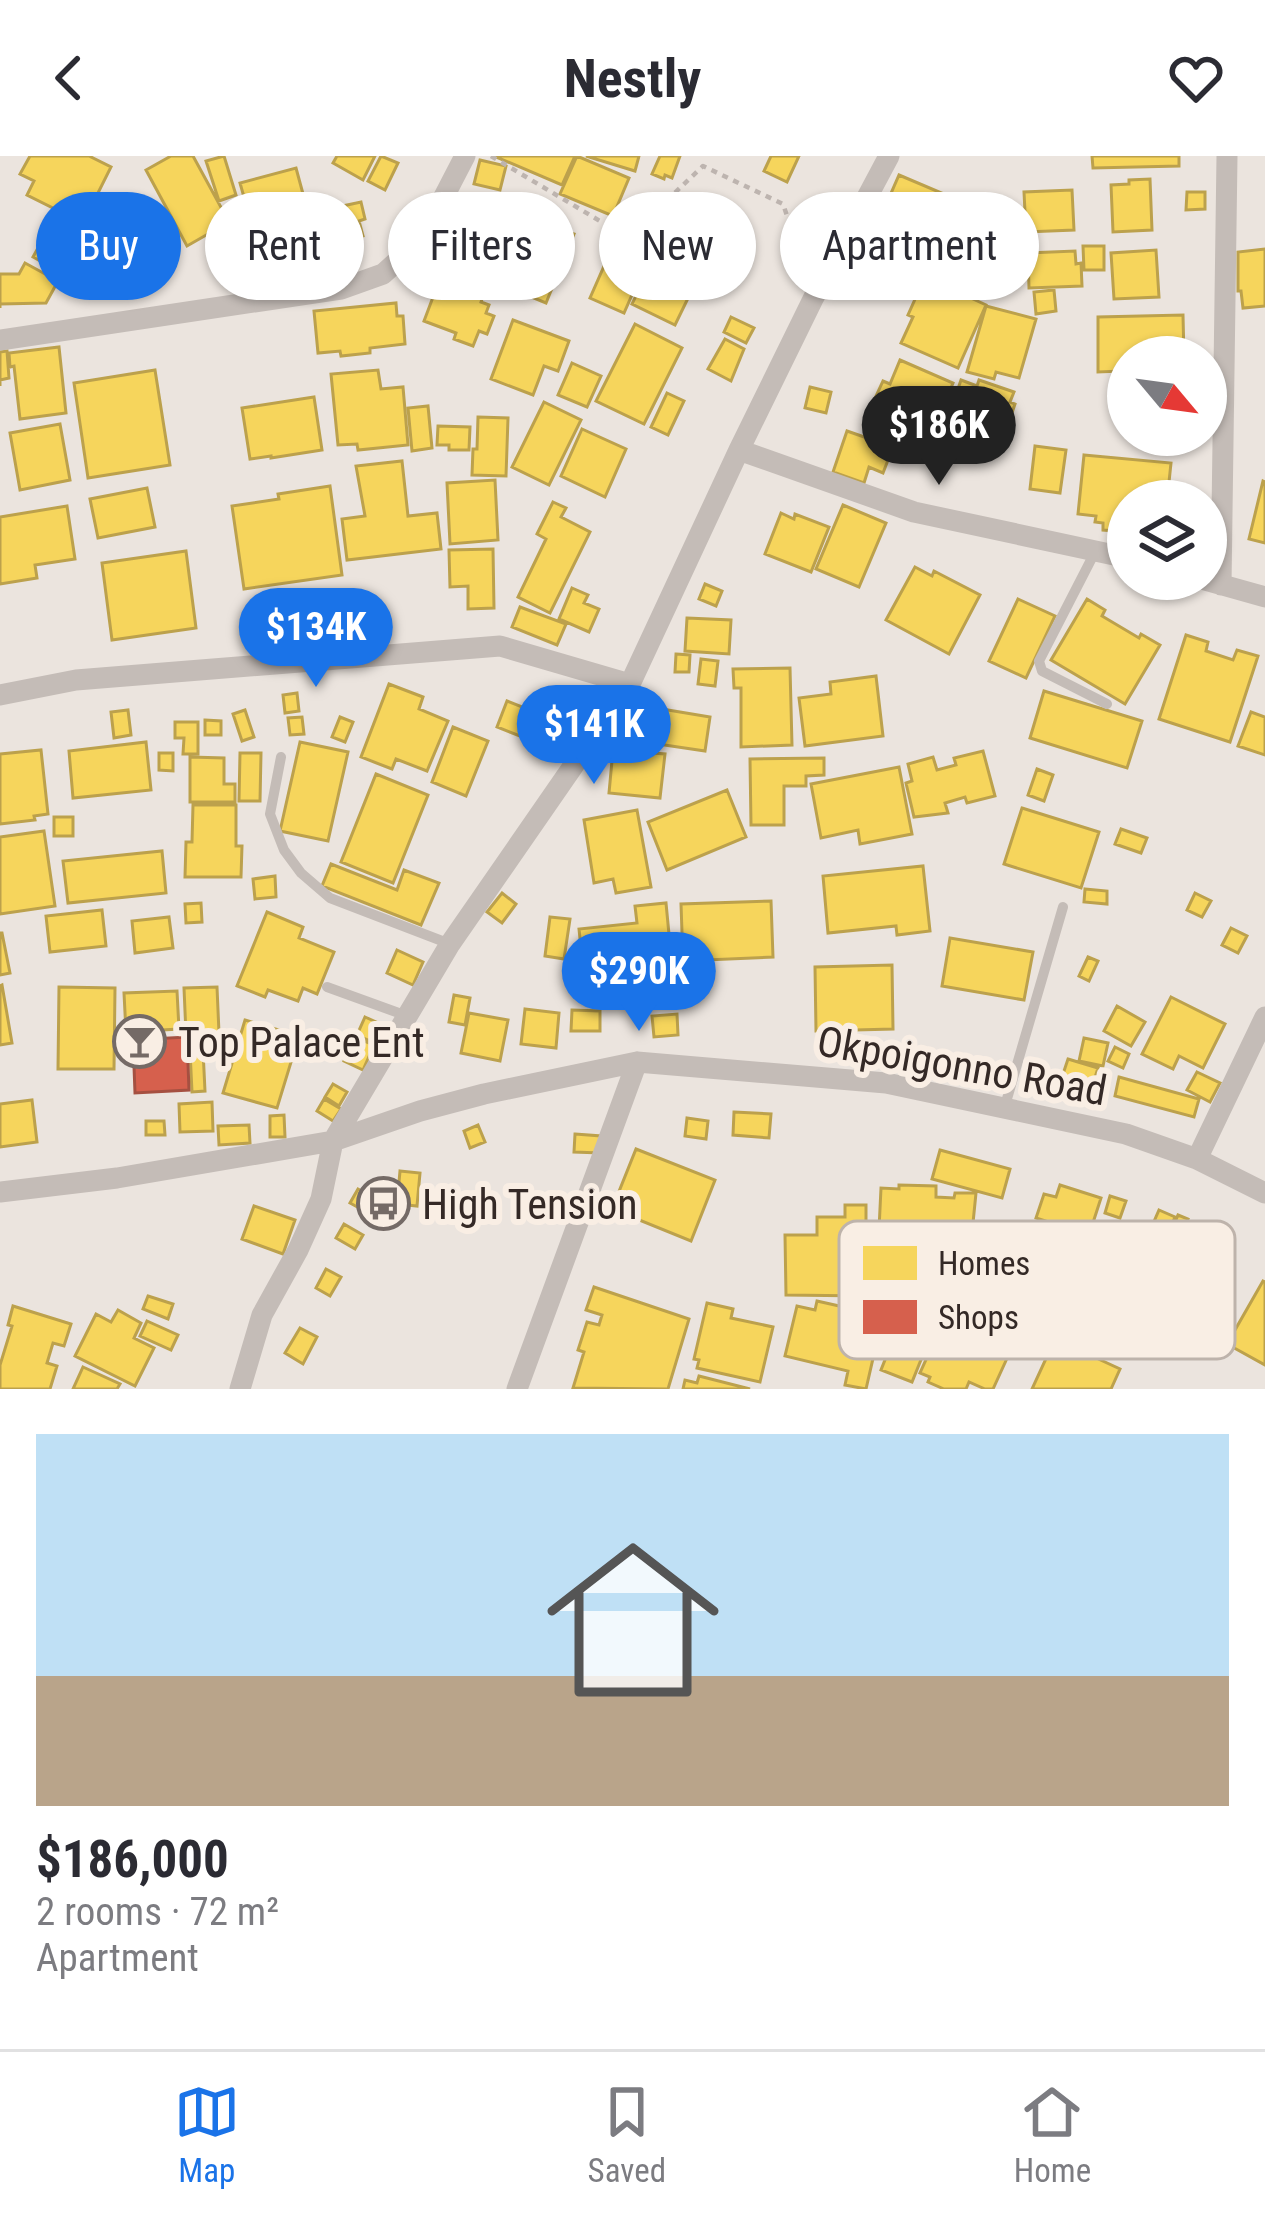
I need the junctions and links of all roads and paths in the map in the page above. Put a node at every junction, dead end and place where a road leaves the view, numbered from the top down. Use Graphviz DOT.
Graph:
graph roads {
  1 [pos="465,156"];
  2 [pos="491,156"];
  3 [pos="889,156"];
  4 [pos="1227,156"];
  5 [pos="870,192"];
  6 [pos="780,202"];
  7 [pos="813,300"];
  8 [pos="0,340"];
  9 [pos="739,450"];
  10 [pos="1215,480"];
  11 [pos="1097,550"];
  12 [pos="1107,553"];
  13 [pos="1227,586"];
  14 [pos="1265,597"];
  15 [pos="631,684"];
  16 [pos="0,695"];
  17 [pos="1107,704"];
  18 [pos="281,757"];
  19 [pos="1063,907"];
  20 [pos="450,944"];
  21 [pos="327,987"];
  22 [pos="407,1016"];
  23 [pos="1265,1017"];
  24 [pos="637,1062"];
  25 [pos="1004,1108"];
  26 [pos="333,1141"];
  27 [pos="1197,1160"];
  28 [pos="0,1192"];
  29 [pos="1265,1193"];
  30 [pos="240,1389"];
  31 [pos="517,1389"];
  1 -- 8 [label="street"];
  2 -- 6 [label="path"];
  3 -- 5 [label="street"];
  4 -- 10 [label="street"];
  7 -- 9 [label="street"];
  9 -- 11 [label="street"];
  9 -- 15 [label="street"];
  11 -- 12 [label="street"];
  11 -- 17 [label="lane"];
  13 -- 14 [label="street"];
  15 -- 16 [label="street"];
  15 -- 20 [label="street"];
  18 -- 20 [label="lane"];
  19 -- 25 [label="lane"];
  20 -- 22 [label="street"];
  21 -- 22 [label="lane"];
  22 -- 26 [label="street"];
  23 -- 27 [label="street"];
  24 -- 25 [label="street, Okpoigonno Road"];
  24 -- 26 [label="street, Okpoigonno Road"];
  24 -- 31 [label="street"];
  25 -- 27 [label="street, Okpoigonno Road"];
  26 -- 28 [label="street, Okpoigonno Road"];
  26 -- 30 [label="street"];
  27 -- 29 [label="street, Okpoigonno Road"];
}
